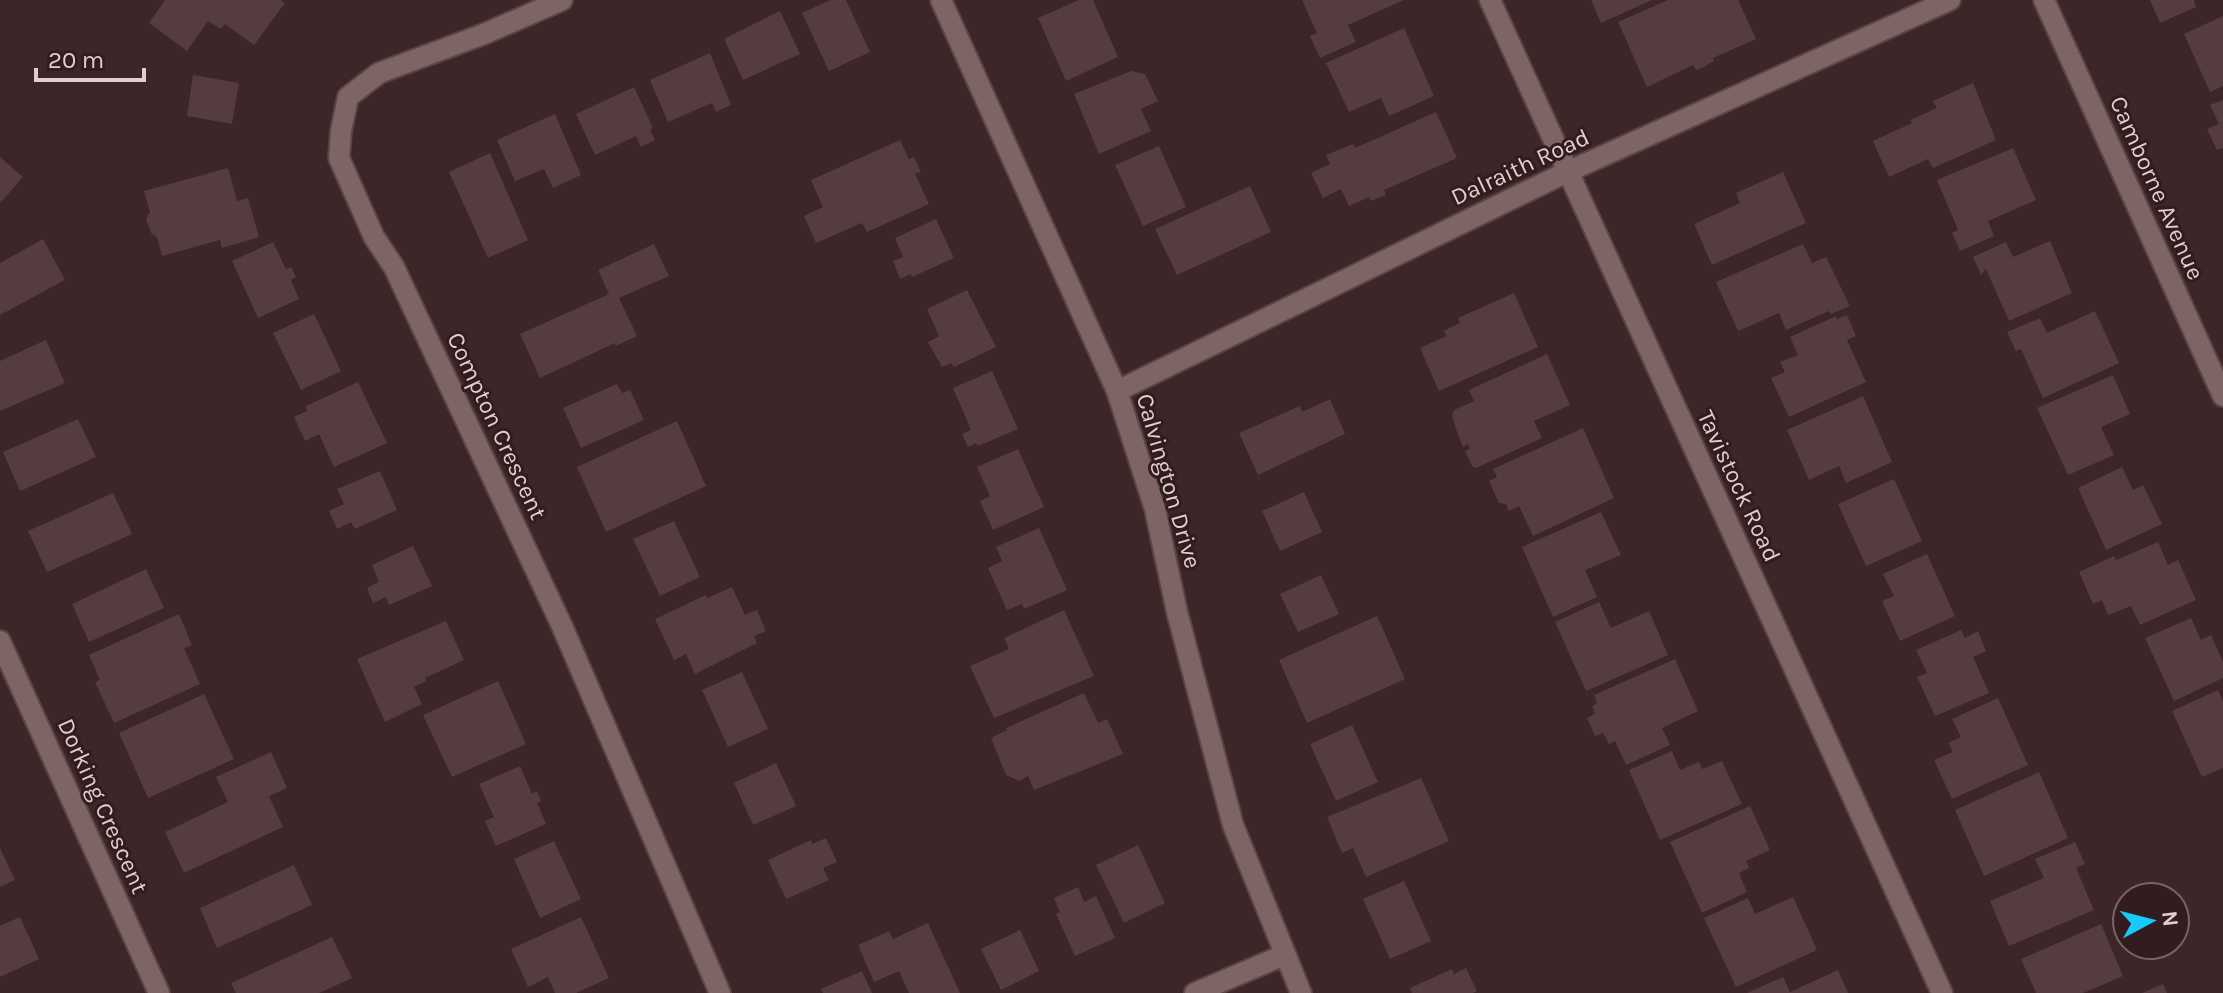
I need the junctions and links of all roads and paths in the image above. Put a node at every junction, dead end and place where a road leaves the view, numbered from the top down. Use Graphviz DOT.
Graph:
graph roads {
  1 [pos="562,0"];
  2 [pos="941,0"];
  3 [pos="1490,0"];
  4 [pos="1950,0"];
  5 [pos="2044,0"];
  6 [pos="1567,172"];
  7 [pos="1117,391"];
  8 [pos="2223,396"];
  9 [pos="0,641"];
  10 [pos="1284,955"];
  11 [pos="159,993"];
  12 [pos="720,993"];
  13 [pos="1195,993"];
  14 [pos="1301,993"];
  15 [pos="1942,993"];
  1 -- 12 [label="street, Compton Crescent"];
  2 -- 7 [label="street, Calvington Drive"];
  3 -- 6 [label="street, Tavistock Road"];
  4 -- 6 [label="street, Dalraith Road"];
  5 -- 8 [label="street, Camborne Avenue"];
  6 -- 7 [label="street, Dalraith Road"];
  6 -- 15 [label="street, Tavistock Road"];
  7 -- 10 [label="street, Calvington Drive"];
  9 -- 11 [label="street, Dorking Crescent"];
  10 -- 13 [label="street"];
  10 -- 14 [label="street, Calvington Drive"];
}
